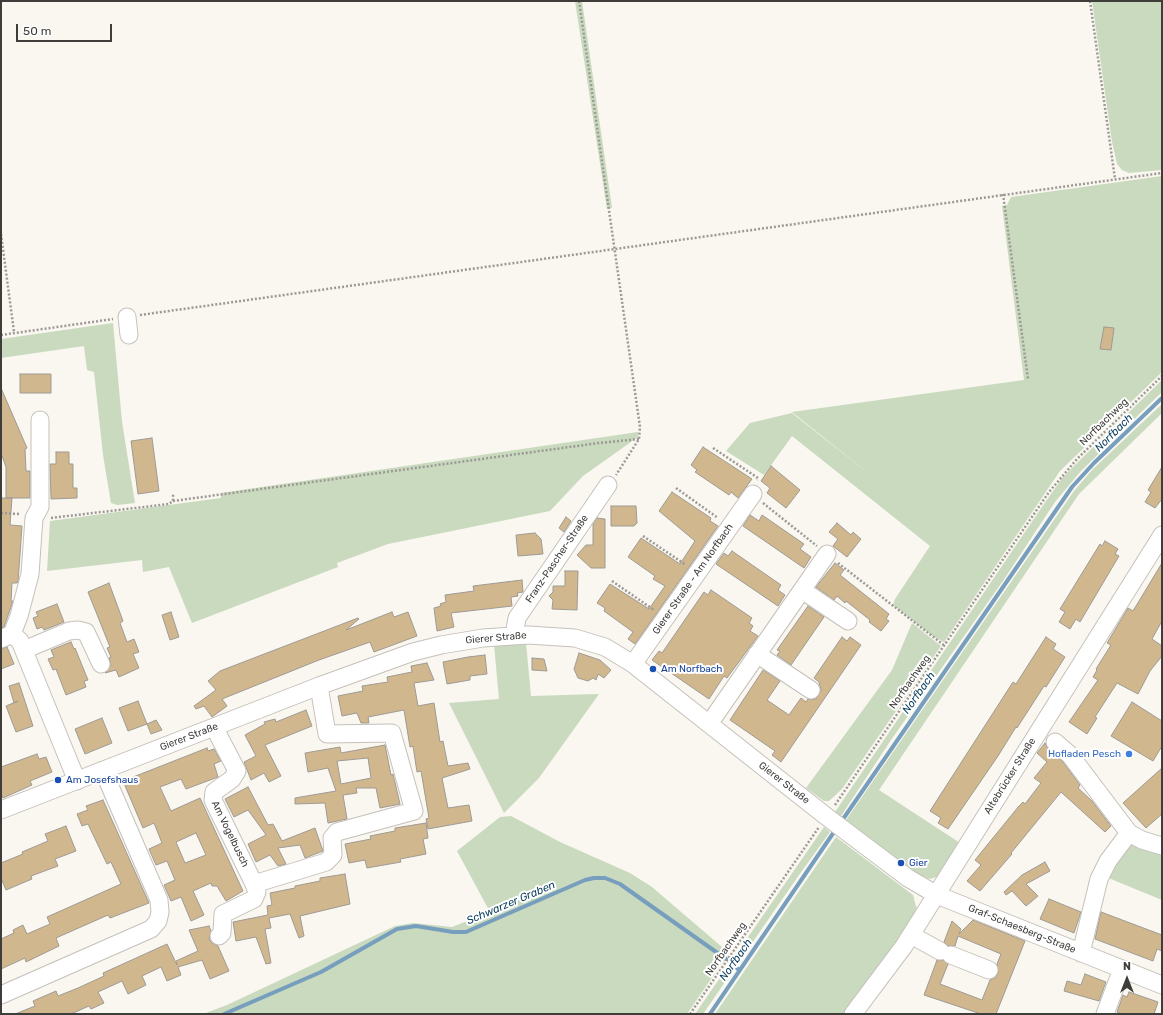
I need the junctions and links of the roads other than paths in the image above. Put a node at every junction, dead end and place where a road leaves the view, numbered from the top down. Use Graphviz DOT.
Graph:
graph roads {
  1 [pos="127,317"];
  2 [pos="129,335"];
  3 [pos="40,420"];
  4 [pos="610,482"];
  5 [pos="753,494"];
  6 [pos="1162,535"];
  7 [pos="826,554"];
  8 [pos="802,590"];
  9 [pos="848,622"];
  10 [pos="514,636"];
  11 [pos="7,637"];
  12 [pos="24,650"];
  13 [pos="757,654"];
  14 [pos="101,664"];
  15 [pos="633,664"];
  16 [pos="319,686"];
  17 [pos="811,690"];
  18 [pos="708,724"];
  19 [pos="214,727"];
  20 [pos="1047,737"];
  21 [pos="103,770"];
  22 [pos="77,781"];
  23 [pos="1,810"];
  24 [pos="1129,833"];
  25 [pos="1162,846"];
  26 [pos="254,884"];
  27 [pos="937,895"];
  28 [pos="912,935"];
  29 [pos="219,936"];
  30 [pos="1081,953"];
  31 [pos="1115,967"];
  32 [pos="989,970"];
  33 [pos="1162,985"];
  34 [pos="1,995"];
  35 [pos="854,1014"];
  36 [pos="1105,1014"];
  1 -- 2 [label="street"];
  3 -- 11 [label="street"];
  4 -- 10 [label="street, Franz-Pascher-Straße"];
  5 -- 15 [label="street, Gierer Straße - Am Norfbach"];
  6 -- 20 [label="street, Altebrücker Straße"];
  7 -- 8 [label="street"];
  8 -- 9 [label="street"];
  8 -- 13 [label="street"];
  10 -- 15 [label="street, Gierer Straße"];
  10 -- 16 [label="street, Gierer Straße"];
  11 -- 12 [label="street"];
  12 -- 14 [label="street"];
  12 -- 22 [label="street"];
  13 -- 17 [label="street"];
  13 -- 18 [label="street"];
  15 -- 18 [label="street, Gierer Straße"];
  16 -- 19 [label="street, Gierer Straße"];
  16 -- 26 [label="street"];
  18 -- 27 [label="street, Gierer Straße"];
  19 -- 21 [label="street, Gierer Straße"];
  19 -- 26 [label="street, Am Vogelbusch"];
  20 -- 24 [label="street"];
  20 -- 27 [label="street, Altebrücker Straße"];
  21 -- 22 [label="street, Gierer Straße"];
  21 -- 34 [label="street"];
  22 -- 23 [label="street, Gierer Straße"];
  24 -- 25 [label="street"];
  24 -- 30 [label="street"];
  26 -- 29 [label="street"];
  27 -- 28 [label="street, Altebrücker Straße"];
  27 -- 30 [label="street, Graf-Schaesberg-Straße"];
  28 -- 32 [label="street"];
  28 -- 35 [label="street, Altebrücker Straße"];
  30 -- 31 [label="street, Graf-Schaesberg-Straße"];
  31 -- 33 [label="street, Graf-Schaesberg-Straße"];
  31 -- 36 [label="street"];
}
